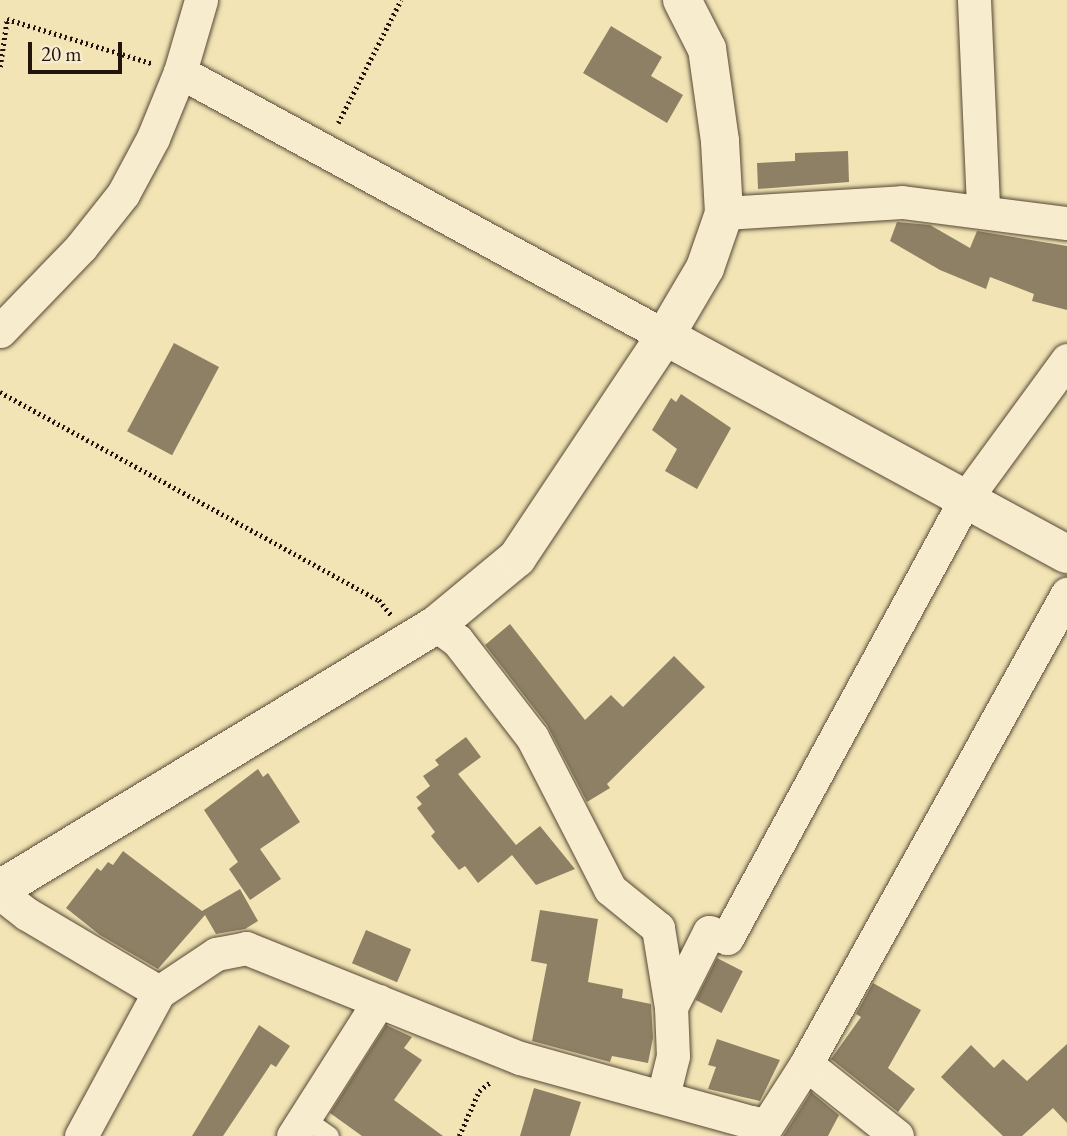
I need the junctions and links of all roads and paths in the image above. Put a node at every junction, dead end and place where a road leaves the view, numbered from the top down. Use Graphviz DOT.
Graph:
graph roads {
  1 [pos="201,0"];
  2 [pos="401,0"];
  3 [pos="682,0"];
  4 [pos="974,0"];
  5 [pos="0,67"];
  6 [pos="180,72"];
  7 [pos="325,149"];
  8 [pos="983,210"];
  9 [pos="724,213"];
  10 [pos="1067,223"];
  11 [pos="0,331"];
  12 [pos="665,336"];
  13 [pos="1067,360"];
  14 [pos="0,392"];
  15 [pos="966,498"];
  16 [pos="1067,554"];
  17 [pos="1067,594"];
  18 [pos="423,633"];
  19 [pos="0,891"];
  20 [pos="159,992"];
  21 [pos="379,1001"];
  22 [pos="671,1007"];
  23 [pos="520,1058"];
  24 [pos="806,1064"];
  25 [pos="663,1096"];
  26 [pos="749,1129"];
  27 [pos="310,1131"];
  28 [pos="81,1136"];
  29 [pos="459,1136"];
  30 [pos="897,1136"];
  1 -- 6 [label="street"];
  2 -- 7 [label="path"];
  3 -- 9 [label="street"];
  4 -- 8 [label="street"];
  5 -- 6 [label="path"];
  6 -- 7 [label="street"];
  6 -- 11 [label="street"];
  7 -- 12 [label="street"];
  8 -- 9 [label="street"];
  8 -- 10 [label="street"];
  9 -- 12 [label="street"];
  12 -- 15 [label="street"];
  12 -- 18 [label="street"];
  13 -- 15 [label="street"];
  14 -- 18 [label="path"];
  15 -- 16 [label="street"];
  15 -- 22 [label="street"];
  17 -- 24 [label="street"];
  18 -- 19 [label="street"];
  18 -- 22 [label="street"];
  19 -- 20 [label="street"];
  20 -- 21 [label="street"];
  20 -- 28 [label="street"];
  21 -- 23 [label="street"];
  21 -- 27 [label="street"];
  22 -- 25 [label="street"];
  23 -- 25 [label="street"];
  23 -- 29 [label="path"];
  24 -- 26 [label="street"];
  24 -- 30 [label="street"];
  25 -- 26 [label="street"];
}
